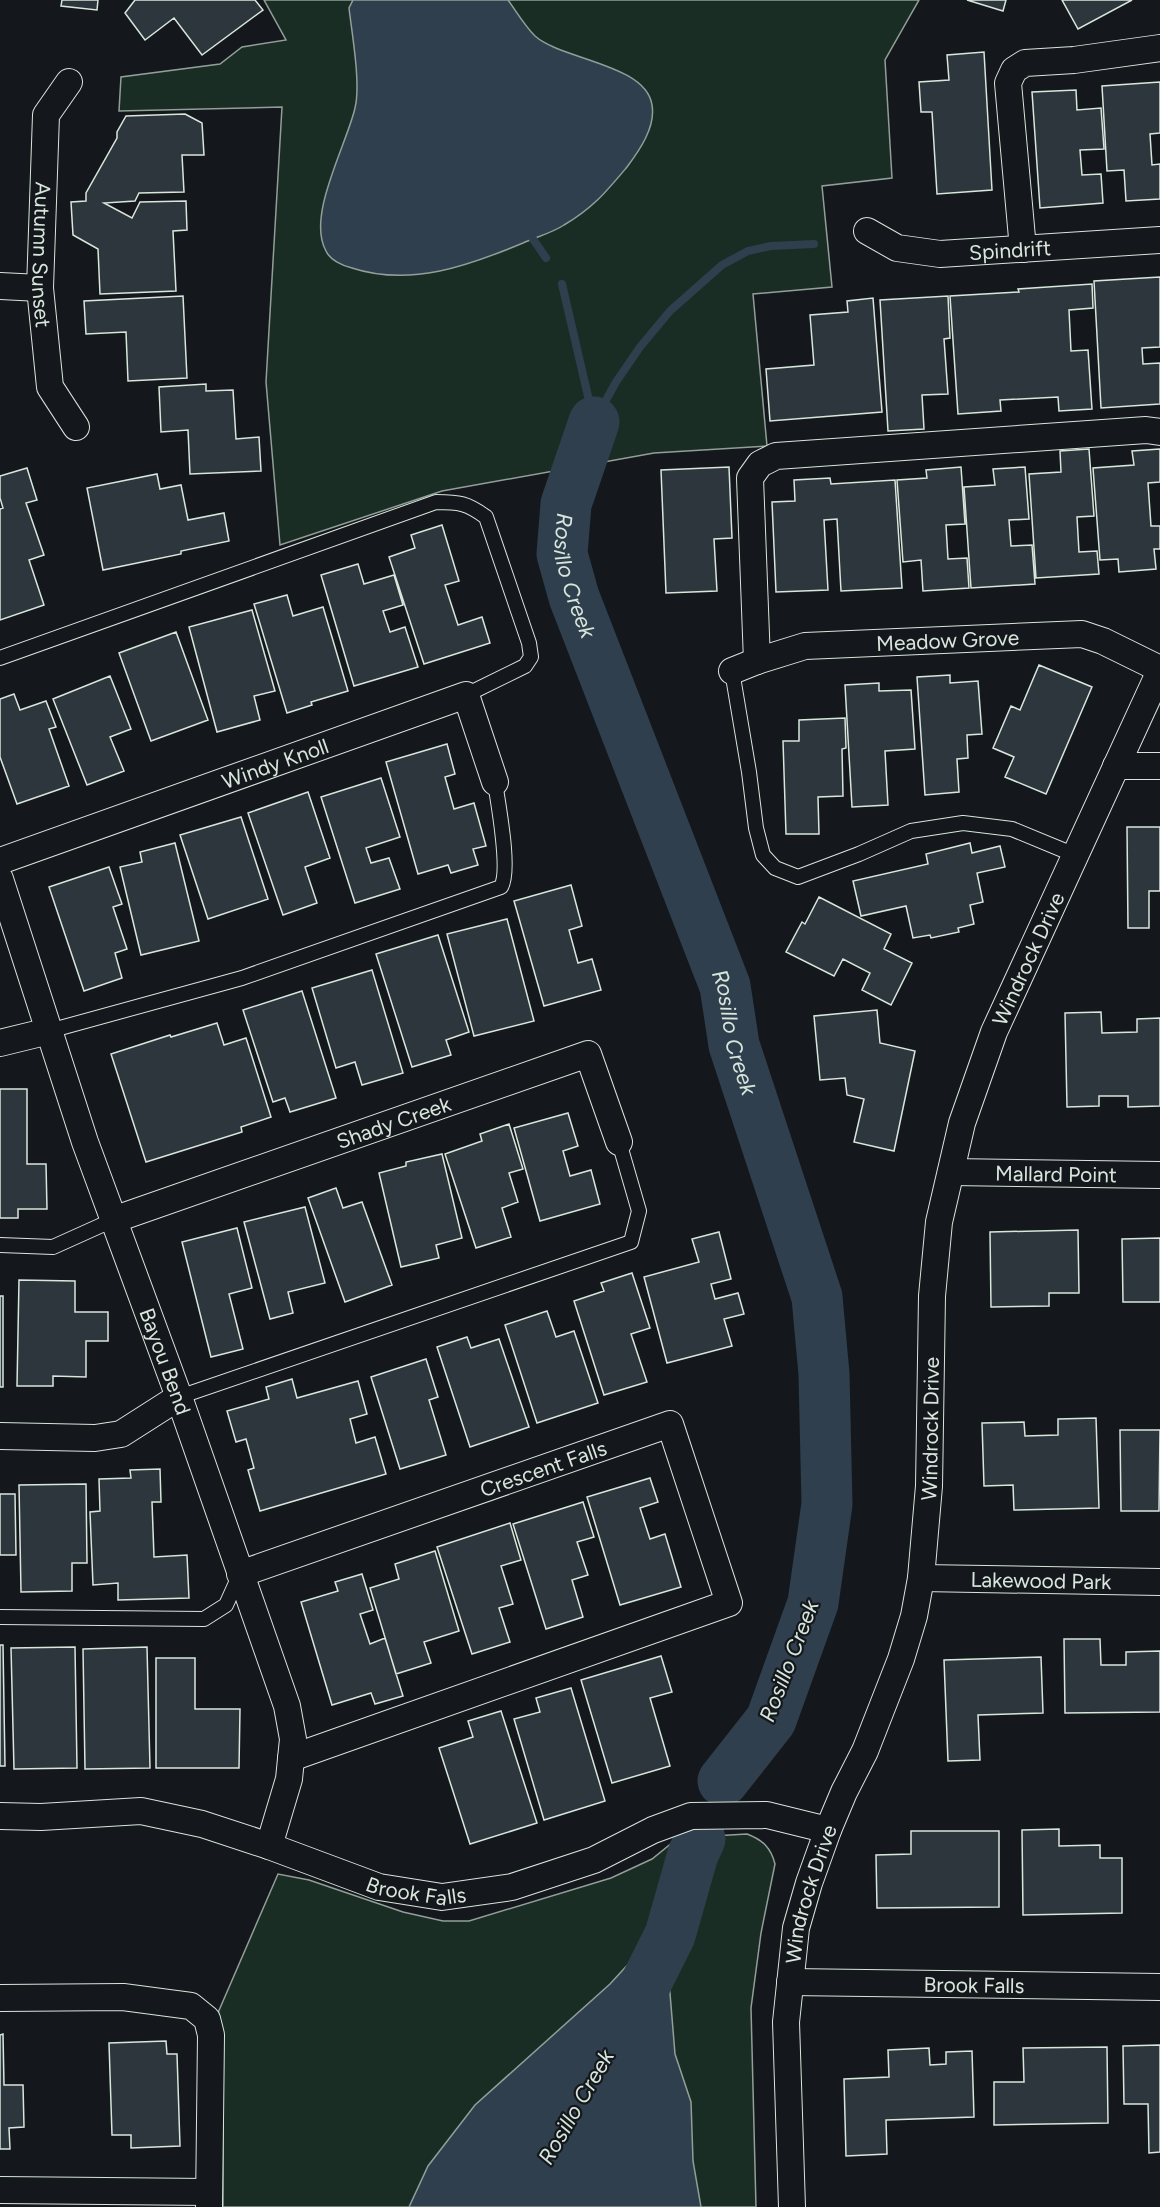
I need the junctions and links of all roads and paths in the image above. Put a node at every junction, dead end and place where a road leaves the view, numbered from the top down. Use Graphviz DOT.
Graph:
graph roads {
  1 [pos="1160,48"];
  2 [pos="69,82"];
  3 [pos="867,231"];
  4 [pos="1160,240"];
  5 [pos="1023,249"];
  6 [pos="0,286"];
  7 [pos="40,288"];
  8 [pos="76,428"];
  9 [pos="1160,432"];
  10 [pos="0,658"];
  11 [pos="757,660"];
  12 [pos="1160,670"];
  13 [pos="732,671"];
  14 [pos="466,695"];
  15 [pos="1116,766"];
  16 [pos="1160,766"];
  17 [pos="495,782"];
  18 [pos="1075,855"];
  19 [pos="0,861"];
  20 [pos="0,879"];
  21 [pos="49,1031"];
  22 [pos="0,1042"];
  23 [pos="619,1142"];
  24 [pos="951,1172"];
  25 [pos="1160,1175"];
  26 [pos="113,1220"];
  27 [pos="0,1245"];
  28 [pos="179,1397"];
  29 [pos="0,1436"];
  30 [pos="240,1574"];
  31 [pos="921,1578"];
  32 [pos="1160,1582"];
  33 [pos="0,1617"];
  34 [pos="291,1758"];
  35 [pos="0,1816"];
  36 [pos="828,1830"];
  37 [pos="269,1846"];
  38 [pos="790,1982"];
  39 [pos="1160,1987"];
  40 [pos="0,1998"];
  41 [pos="0,2190"];
  42 [pos="209,2199"];
  43 [pos="792,2207"];
  1 -- 5 [label="street"];
  2 -- 7 [label="street, Autumn Sunset"];
  3 -- 5 [label="street, Spindrift"];
  4 -- 5 [label="street, Spindrift"];
  6 -- 7 [label="street"];
  7 -- 8 [label="street, Autumn Sunset"];
  9 -- 11 [label="street"];
  10 -- 14 [label="lane"];
  11 -- 12 [label="street, Meadow Grove"];
  11 -- 13 [label="street, Meadow Grove"];
  12 -- 15 [label="street, Windrock Drive"];
  13 -- 18 [label="lane"];
  14 -- 17 [label="street"];
  14 -- 19 [label="street, Windy Knoll"];
  15 -- 16 [label="street"];
  15 -- 18 [label="street, Windrock Drive"];
  17 -- 21 [label="lane"];
  18 -- 24 [label="street, Windrock Drive"];
  20 -- 21 [label="street, Bayou Bend"];
  21 -- 22 [label="street"];
  21 -- 26 [label="street, Bayou Bend"];
  23 -- 26 [label="street, Shady Creek"];
  23 -- 28 [label="lane"];
  24 -- 25 [label="street, Mallard Point"];
  24 -- 31 [label="street, Windrock Drive"];
  26 -- 27 [label="lane"];
  26 -- 28 [label="street, Bayou Bend"];
  28 -- 29 [label="street"];
  28 -- 30 [label="street, Bayou Bend"];
  30 -- 33 [label="lane"];
  30 -- 34 [label="street, Bayou Bend"];
  30 -- 34 [label="street, Crescent Falls"];
  31 -- 32 [label="street, Lakewood Park"];
  31 -- 36 [label="street, Windrock Drive"];
  34 -- 37 [label="street, Bayou Bend"];
  35 -- 37 [label="street, Brook Falls"];
  36 -- 37 [label="street, Brook Falls"];
  36 -- 38 [label="street, Windrock Drive"];
  38 -- 39 [label="street, Brook Falls"];
  38 -- 43 [label="street, Windrock Drive"];
  40 -- 42 [label="street"];
  41 -- 42 [label="street"];
}
